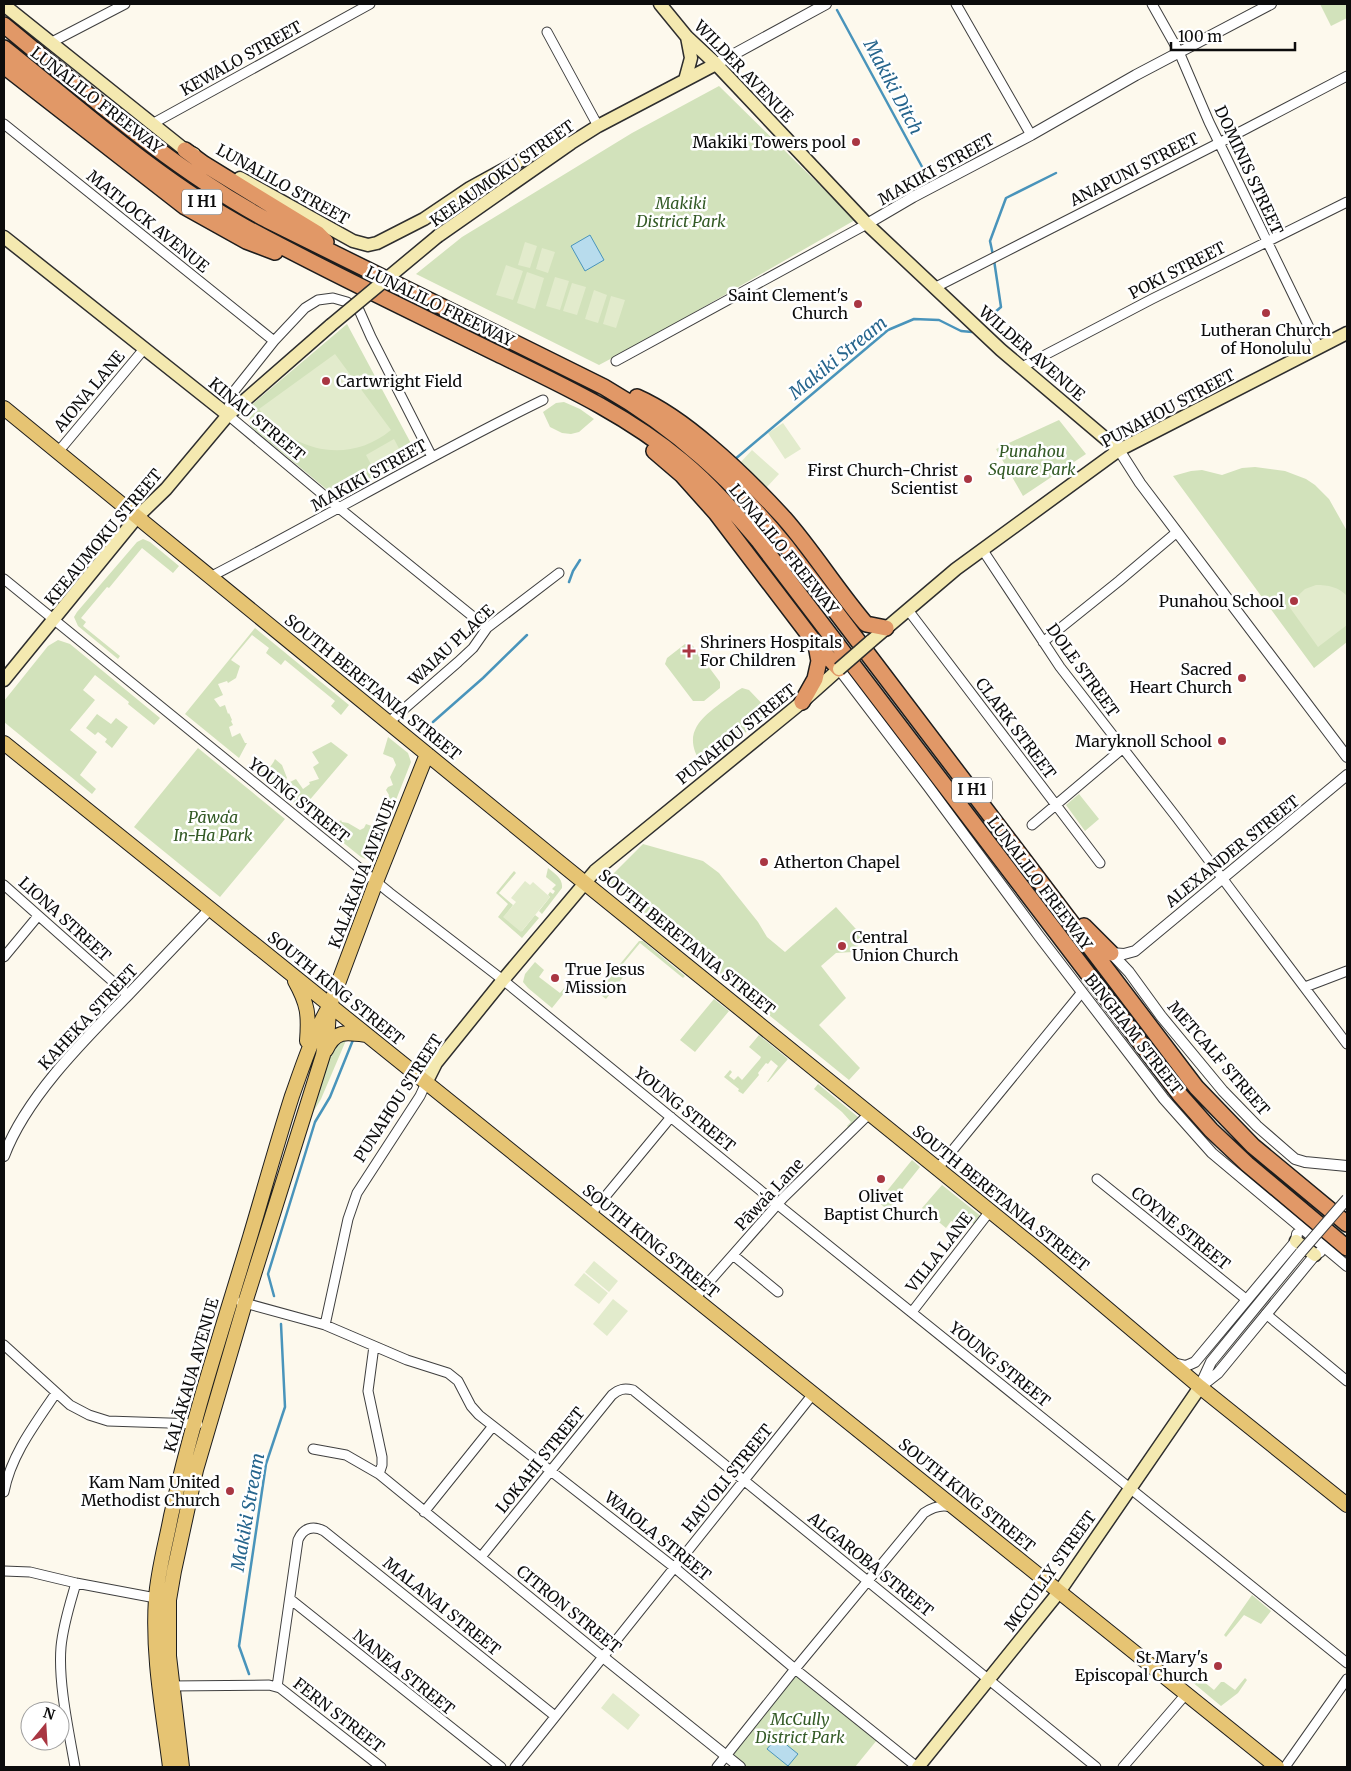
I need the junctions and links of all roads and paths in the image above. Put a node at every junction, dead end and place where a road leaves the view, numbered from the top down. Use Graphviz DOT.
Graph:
graph roads {
  1 [pos="125,4"];
  2 [pos="370,4"];
  3 [pos="660,4"];
  4 [pos="826,4"];
  5 [pos="956,4"];
  6 [pos="1152,4"];
  7 [pos="1271,4"];
  8 [pos="4,5"];
  9 [pos="4,25"];
  10 [pos="547,32"];
  11 [pos="687,37"];
  12 [pos="52,42"];
  13 [pos="4,48"];
  14 [pos="1179,52"];
  15 [pos="716,64"];
  16 [pos="4,66"];
  17 [pos="1347,76"];
  18 [pos="685,80"];
  19 [pos="4,124"];
  20 [pos="152,124"];
  21 [pos="598,126"];
  22 [pos="1031,135"];
  23 [pos="571,143"];
  24 [pos="1219,143"];
  25 [pos="185,150"];
  26 [pos="503,170"];
  27 [pos="511,184"];
  28 [pos="1347,202"];
  29 [pos="867,224"];
  30 [pos="4,237"];
  31 [pos="1266,242"];
  32 [pos="337,254"];
  33 [pos="350,281"];
  34 [pos="934,288"];
  35 [pos="1347,333"];
  36 [pos="274,341"];
  37 [pos="1319,348"];
  38 [pos="144,349"];
  39 [pos="616,361"];
  40 [pos="1022,367"];
  41 [pos="581,375"];
  42 [pos="589,399"];
  43 [pos="543,400"];
  44 [pos="4,408"];
  45 [pos="228,416"];
  46 [pos="1120,450"];
  47 [pos="58,452"];
  48 [pos="432,457"];
  49 [pos="338,508"];
  50 [pos="137,517"];
  51 [pos="1178,532"];
  52 [pos="982,549"];
  53 [pos="559,573"];
  54 [pos="210,577"];
  55 [pos="4,578"];
  56 [pos="908,610"];
  57 [pos="54,620"];
  58 [pos="487,628"];
  59 [pos="886,628"];
  60 [pos="1043,642"];
  61 [pos="815,643"];
  62 [pos="839,670"];
  63 [pos="4,680"];
  64 [pos="802,702"];
  65 [pos="389,722"];
  66 [pos="4,743"];
  67 [pos="1122,749"];
  68 [pos="427,754"];
  69 [pos="1347,756"];
  70 [pos="1347,775"];
  71 [pos="1056,805"];
  72 [pos="1032,825"];
  73 [pos="1100,863"];
  74 [pos="1037,876"];
  75 [pos="1223,879"];
  76 [pos="376,882"];
  77 [pos="585,882"];
  78 [pos="4,885"];
  79 [pos="210,909"];
  80 [pos="38,916"];
  81 [pos="1135,951"];
  82 [pos="1111,953"];
  83 [pos="4,956"];
  84 [pos="1347,971"];
  85 [pos="1129,972"];
  86 [pos="290,973"];
  87 [pos="503,980"];
  88 [pos="1305,987"];
  89 [pos="1082,992"];
  90 [pos="128,995"];
  91 [pos="330,1005"];
  92 [pos="368,1036"];
  93 [pos="1347,1044"];
  94 [pos="306,1054"];
  95 [pos="323,1055"];
  96 [pos="426,1083"];
  97 [pos="870,1113"];
  98 [pos="671,1117"];
  99 [pos="4,1156"];
  100 [pos="1347,1166"];
  101 [pos="938,1168"];
  102 [pos="1097,1179"];
  103 [pos="1347,1199"];
  104 [pos="777,1204"];
  105 [pos="990,1210"];
  106 [pos="590,1214"];
  107 [pos="1347,1224"];
  108 [pos="1299,1226"];
  109 [pos="1298,1246"];
  110 [pos="1347,1248"];
  111 [pos="1328,1250"];
  112 [pos="733,1255"];
  113 [pos="1314,1255"];
  114 [pos="1347,1266"];
  115 [pos="778,1292"];
  116 [pos="694,1298"];
  117 [pos="231,1300"];
  118 [pos="1246,1300"];
  119 [pos="245,1303"];
  120 [pos="912,1312"];
  121 [pos="1266,1314"];
  122 [pos="325,1325"];
  123 [pos="1217,1335"];
  124 [pos="4,1345"];
  125 [pos="374,1346"];
  126 [pos="1168,1360"];
  127 [pos="1211,1362"];
  128 [pos="1347,1381"];
  129 [pos="1200,1386"];
  130 [pos="626,1389"];
  131 [pos="56,1393"];
  132 [pos="813,1394"];
  133 [pos="194,1423"];
  134 [pos="493,1426"];
  135 [pos="210,1428"];
  136 [pos="313,1449"];
  137 [pos="550,1471"];
  138 [pos="379,1474"];
  139 [pos="745,1481"];
  140 [pos="1130,1488"];
  141 [pos="4,1492"];
  142 [pos="1347,1504"];
  143 [pos="956,1509"];
  144 [pos="424,1512"];
  145 [pos="481,1557"];
  146 [pos="674,1568"];
  147 [pos="4,1571"];
  148 [pos="867,1581"];
  149 [pos="76,1583"];
  150 [pos="1059,1592"];
  151 [pos="162,1599"];
  152 [pos="290,1599"];
  153 [pos="603,1657"];
  154 [pos="1347,1664"];
  155 [pos="795,1669"];
  156 [pos="1347,1679"];
  157 [pos="988,1680"];
  158 [pos="165,1686"];
  159 [pos="277,1687"];
  160 [pos="1186,1694"];
  161 [pos="555,1716"];
  162 [pos="726,1756"];
  163 [pos="75,1767"];
  164 [pos="170,1767"];
  165 [pos="182,1767"];
  166 [pos="381,1767"];
  167 [pos="501,1767"];
  168 [pos="515,1767"];
  169 [pos="717,1767"];
  170 [pos="740,1767"];
  171 [pos="918,1767"];
  172 [pos="1096,1767"];
  173 [pos="1123,1767"];
  174 [pos="1277,1767"];
  175 [pos="1285,1767"];
  1 -- 12 [label="street"];
  2 -- 20 [label="street, KEWALO STREET"];
  3 -- 11 [label="main road, WILDER AVENUE"];
  4 -- 15 [label="street, KEEAUMOKU STREET"];
  5 -- 22 [label="street"];
  6 -- 14 [label="street, DOMINIS STREET"];
  7 -- 14 [label="street, MAKIKI STREET"];
  8 -- 12 [label="main road, LUNALILO STREET"];
  9 -- 32 [label="highway, LUNALILO FREEWAY / I H1"];
  10 -- 21 [label="street"];
  11 -- 15 [label="main road, WILDER AVENUE"];
  11 -- 18 [label="main road"];
  12 -- 20 [label="main road, LUNALILO STREET"];
  13 -- 33 [label="highway, LUNALILO FREEWAY / I H1"];
  14 -- 22 [label="street, MAKIKI STREET"];
  14 -- 24 [label="street, DOMINIS STREET"];
  15 -- 18 [label="main road, KEEAUMOKU STREET"];
  15 -- 29 [label="main road, WILDER AVENUE"];
  16 -- 33 [label="highway"];
  17 -- 24 [label="street, ANAPUNI STREET"];
  18 -- 21 [label="main road, KEEAUMOKU STREET"];
  19 -- 36 [label="street, MATLOCK AVENUE"];
  20 -- 25 [label="main road, LUNALILO STREET"];
  21 -- 23 [label="main road, KEEAUMOKU STREET"];
  22 -- 29 [label="street, MAKIKI STREET"];
  23 -- 26 [label="main road, LUNALILO STREET"];
  23 -- 27 [label="main road, KEEAUMOKU STREET"];
  24 -- 31 [label="street, DOMINIS STREET"];
  24 -- 34 [label="street, ANAPUNI STREET"];
  25 -- 26 [label="main road, LUNALILO STREET"];
  25 -- 32 [label="highway"];
  26 -- 27 [label="main road"];
  27 -- 45 [label="main road, KEEAUMOKU STREET, bridge"];
  28 -- 31 [label="street, POKI STREET"];
  29 -- 34 [label="main road, WILDER AVENUE"];
  29 -- 39 [label="street, MAKIKI STREET"];
  30 -- 38 [label="main road, KINAU STREET"];
  31 -- 37 [label="street, DOMINIS STREET"];
  31 -- 40 [label="street, POKI STREET"];
  32 -- 41 [label="highway, LUNALILO FREEWAY / I H1"];
  33 -- 42 [label="highway, LUNALILO FREEWAY / I H1"];
  34 -- 40 [label="main road, WILDER AVENUE"];
  35 -- 37 [label="main road, PUNAHOU STREET"];
  36 -- 45 [label="street, KEEAUMOKU STREET"];
  36 -- 48 [label="street, KEEAUMOKU STREET"];
  37 -- 46 [label="main road, PUNAHOU STREET"];
  38 -- 45 [label="main road, KINAU STREET"];
  38 -- 47 [label="street, AIONA LANE"];
  40 -- 46 [label="main road, WILDER AVENUE"];
  41 -- 59 [label="highway"];
  41 -- 74 [label="highway, LUNALILO FREEWAY / I H1"];
  42 -- 61 [label="highway"];
  42 -- 110 [label="highway, LUNALILO FREEWAY / I H1"];
  43 -- 48 [label="street, MAKIKI STREET"];
  44 -- 47 [label="main road, SOUTH BERETANIA STREET"];
  45 -- 49 [label="street, KINAU STREET"];
  45 -- 50 [label="main road, KEEAUMOKU STREET"];
  46 -- 51 [label="street, WILDER AVENUE"];
  46 -- 52 [label="main road, PUNAHOU STREET"];
  47 -- 50 [label="main road, SOUTH BERETANIA STREET"];
  48 -- 49 [label="street, MAKIKI STREET"];
  49 -- 54 [label="street, MAKIKI STREET"];
  49 -- 58 [label="street, KINAU STREET"];
  50 -- 54 [label="main road, SOUTH BERETANIA STREET"];
  50 -- 57 [label="main road, KEEAUMOKU STREET"];
  51 -- 60 [label="street"];
  51 -- 69 [label="street, WILDER AVENUE"];
  52 -- 56 [label="main road, PUNAHOU STREET"];
  52 -- 60 [label="street, DOLE STREET"];
  53 -- 58 [label="street, WAIAU PLACE"];
  54 -- 65 [label="main road, SOUTH BERETANIA STREET"];
  55 -- 57 [label="street, YOUNG STREET"];
  56 -- 59 [label="main road, PUNAHOU STREET"];
  56 -- 71 [label="street, CLARK STREET"];
  57 -- 63 [label="main road, KEEAUMOKU STREET"];
  57 -- 76 [label="street, YOUNG STREET"];
  58 -- 65 [label="street, WAIAU PLACE"];
  59 -- 62 [label="main road, PUNAHOU STREET, bridge"];
  60 -- 67 [label="street, DOLE STREET"];
  61 -- 62 [label="highway"];
  61 -- 64 [label="highway"];
  62 -- 64 [label="main road, PUNAHOU STREET"];
  62 -- 89 [label="street, BINGHAM STREET"];
  64 -- 77 [label="main road, PUNAHOU STREET"];
  65 -- 68 [label="main road, SOUTH BERETANIA STREET"];
  66 -- 79 [label="main road, SOUTH KING STREET"];
  67 -- 71 [label="street"];
  67 -- 75 [label="street, DOLE STREET"];
  68 -- 76 [label="main road, KALĀKAUA AVENUE"];
  68 -- 77 [label="main road, SOUTH BERETANIA STREET"];
  70 -- 75 [label="street, ALEXANDER STREET"];
  71 -- 72 [label="street"];
  71 -- 73 [label="street, CLARK STREET"];
  74 -- 82 [label="highway"];
  74 -- 107 [label="highway, LUNALILO FREEWAY / I H1"];
  75 -- 81 [label="street, ALEXANDER STREET"];
  75 -- 88 [label="street, DOLE STREET"];
  76 -- 87 [label="street, YOUNG STREET"];
  76 -- 91 [label="main road, KALĀKAUA AVENUE"];
  77 -- 87 [label="main road, PUNAHOU STREET"];
  77 -- 97 [label="main road, SOUTH BERETANIA STREET"];
  78 -- 80 [label="street, LIONA STREET"];
  79 -- 86 [label="main road, SOUTH KING STREET"];
  79 -- 90 [label="street, KAHEKA STREET"];
  80 -- 83 [label="street"];
  80 -- 90 [label="street, LIONA STREET"];
  81 -- 82 [label="street"];
  81 -- 85 [label="street"];
  82 -- 85 [label="street, METCALF STREET"];
  84 -- 88 [label="street"];
  85 -- 100 [label="street, METCALF STREET"];
  86 -- 91 [label="main road, SOUTH KING STREET"];
  86 -- 94 [label="main road"];
  87 -- 96 [label="main road, PUNAHOU STREET"];
  87 -- 98 [label="street, YOUNG STREET"];
  88 -- 93 [label="street, DOLE STREET"];
  89 -- 101 [label="street"];
  89 -- 108 [label="street, BINGHAM STREET"];
  90 -- 99 [label="street, KAHEKA STREET"];
  91 -- 92 [label="main road, SOUTH KING STREET"];
  91 -- 94 [label="main road, KALĀKAUA AVENUE"];
  91 -- 95 [label="main road, KALĀKAUA AVENUE"];
  92 -- 95 [label="main road"];
  92 -- 96 [label="main road, SOUTH KING STREET"];
  94 -- 117 [label="main road, KALĀKAUA AVENUE"];
  95 -- 119 [label="main road, KALĀKAUA AVENUE"];
  96 -- 106 [label="main road, SOUTH KING STREET"];
  96 -- 122 [label="street, PUNAHOU STREET"];
  97 -- 101 [label="main road, SOUTH BERETANIA STREET"];
  97 -- 104 [label="street, Pāwaʻa Lane"];
  98 -- 104 [label="street, YOUNG STREET"];
  98 -- 106 [label="street"];
  101 -- 105 [label="main road, SOUTH BERETANIA STREET"];
  102 -- 118 [label="street, COYNE STREET"];
  103 -- 109 [label="street, MCCULLY STREET, bridge"];
  104 -- 112 [label="street, Pāwaʻa Lane"];
  104 -- 120 [label="street, YOUNG STREET"];
  105 -- 120 [label="street, VILLA LANE"];
  105 -- 126 [label="main road, SOUTH BERETANIA STREET"];
  106 -- 116 [label="main road, SOUTH KING STREET"];
  108 -- 109 [label="street, MCCULLY STREET"];
  108 -- 111 [label="street, BINGHAM STREET"];
  109 -- 113 [label="main road"];
  109 -- 118 [label="street, MCCULLY STREET"];
  109 -- 127 [label="street, MCCULLY STREET"];
  111 -- 113 [label="street"];
  111 -- 114 [label="street, BINGHAM STREET"];
  112 -- 115 [label="street"];
  112 -- 116 [label="street, Pāwaʻa Lane"];
  113 -- 121 [label="street, MCCULLY STREET"];
  116 -- 132 [label="main road, SOUTH KING STREET"];
  117 -- 119 [label="street, WAIOLA STREET"];
  117 -- 133 [label="main road, KALĀKAUA AVENUE"];
  118 -- 123 [label="street, MCCULLY STREET"];
  119 -- 122 [label="street, WAIOLA STREET"];
  119 -- 135 [label="main road, KALĀKAUA AVENUE"];
  120 -- 140 [label="street, YOUNG STREET"];
  121 -- 128 [label="street"];
  121 -- 129 [label="street, MCCULLY STREET"];
  122 -- 125 [label="street, WAIOLA STREET"];
  123 -- 126 [label="street, MCCULLY STREET"];
  123 -- 127 [label="street"];
  124 -- 131 [label="street"];
  125 -- 134 [label="street, WAIOLA STREET"];
  125 -- 138 [label="street"];
  126 -- 129 [label="main road, SOUTH BERETANIA STREET"];
  127 -- 129 [label="street, MCCULLY STREET"];
  129 -- 140 [label="main road, MCCULLY STREET"];
  129 -- 142 [label="main road, SOUTH BERETANIA STREET"];
  130 -- 137 [label="street, LOKAHI STREET"];
  130 -- 139 [label="street, ALGAROBA STREET"];
  131 -- 133 [label="street"];
  131 -- 141 [label="street"];
  132 -- 139 [label="street, HAU'OLI STREET"];
  132 -- 143 [label="main road, SOUTH KING STREET"];
  133 -- 135 [label="street"];
  133 -- 151 [label="main road, KALĀKAUA AVENUE"];
  134 -- 137 [label="street, WAIOLA STREET"];
  134 -- 144 [label="street"];
  135 -- 151 [label="main road, KALĀKAUA AVENUE"];
  136 -- 138 [label="street, CITRON STREET"];
  137 -- 145 [label="street, LOKAHI STREET"];
  137 -- 146 [label="street, WAIOLA STREET"];
  138 -- 144 [label="street, CITRON STREET"];
  139 -- 146 [label="street, HAU'OLI STREET"];
  139 -- 148 [label="street, ALGAROBA STREET"];
  140 -- 150 [label="main road, MCCULLY STREET"];
  140 -- 154 [label="street, YOUNG STREET"];
  143 -- 148 [label="street"];
  143 -- 150 [label="main road, SOUTH KING STREET"];
  144 -- 145 [label="street, CITRON STREET"];
  145 -- 153 [label="street, CITRON STREET"];
  146 -- 153 [label="street, HAU'OLI STREET"];
  146 -- 155 [label="street, WAIOLA STREET"];
  147 -- 149 [label="street"];
  148 -- 155 [label="street"];
  148 -- 157 [label="street, ALGAROBA STREET"];
  149 -- 151 [label="street"];
  149 -- 163 [label="street"];
  150 -- 157 [label="main road, MCCULLY STREET"];
  150 -- 160 [label="main road, SOUTH KING STREET"];
  151 -- 158 [label="main road, KALĀKAUA AVENUE"];
  152 -- 159 [label="street"];
  152 -- 161 [label="street, MALANAI STREET"];
  152 -- 167 [label="street, NANEA STREET"];
  153 -- 161 [label="street, HAU'OLI STREET"];
  153 -- 162 [label="street, CITRON STREET"];
  155 -- 162 [label="street"];
  155 -- 171 [label="street, WAIOLA STREET"];
  156 -- 175 [label="street"];
  157 -- 171 [label="main road, MCCULLY STREET"];
  157 -- 172 [label="street, ALGAROBA STREET"];
  158 -- 159 [label="street, FERN STREET"];
  158 -- 164 [label="main road, KALĀKAUA AVENUE"];
  158 -- 165 [label="main road, KALĀKAUA AVENUE"];
  159 -- 166 [label="street, FERN STREET"];
  160 -- 173 [label="street"];
  160 -- 174 [label="main road, SOUTH KING STREET"];
  161 -- 168 [label="street, HAU'OLI STREET"];
  162 -- 169 [label="street"];
  162 -- 170 [label="street, CITRON STREET"];
}
